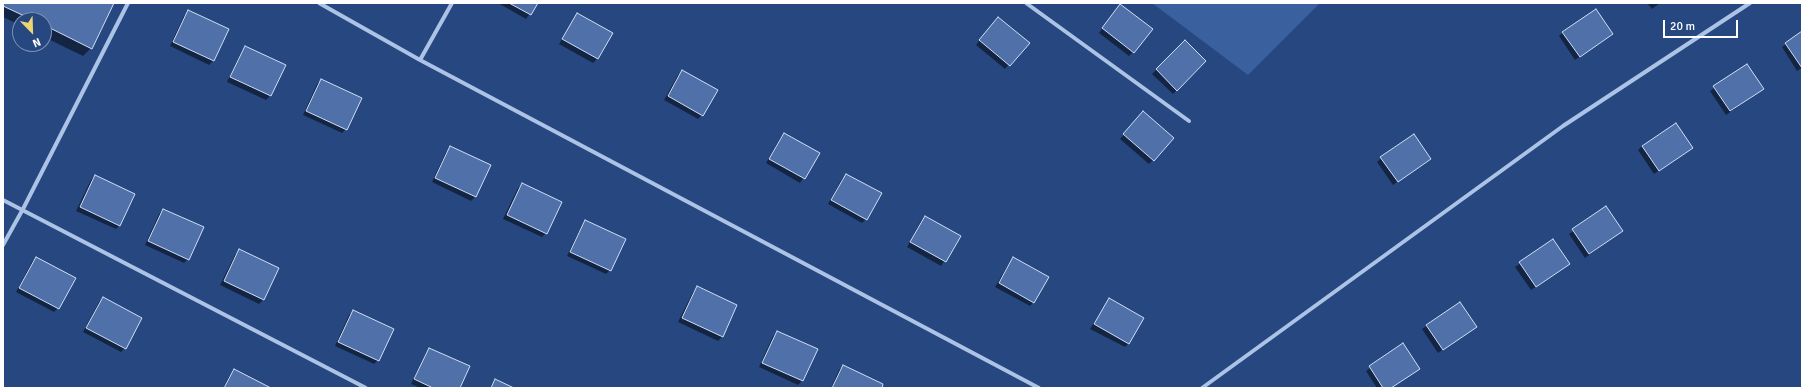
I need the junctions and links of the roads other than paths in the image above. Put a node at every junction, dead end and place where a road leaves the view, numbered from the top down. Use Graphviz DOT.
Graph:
graph roads {
  1 [pos="128,3"];
  2 [pos="319,3"];
  3 [pos="452,3"];
  4 [pos="1026,3"];
  5 [pos="1750,3"];
  6 [pos="420,60"];
  7 [pos="1189,121"];
  8 [pos="3,200"];
  9 [pos="23,209"];
  10 [pos="3,245"];
  11 [pos="366,388"];
  12 [pos="1039,388"];
  13 [pos="1202,388"];
  1 -- 9 [label="street"];
  2 -- 6 [label="street"];
  3 -- 6 [label="street"];
  4 -- 7 [label="street"];
  5 -- 13 [label="street"];
  6 -- 12 [label="street"];
  8 -- 9 [label="street"];
  9 -- 10 [label="street"];
  9 -- 11 [label="street"];
}
